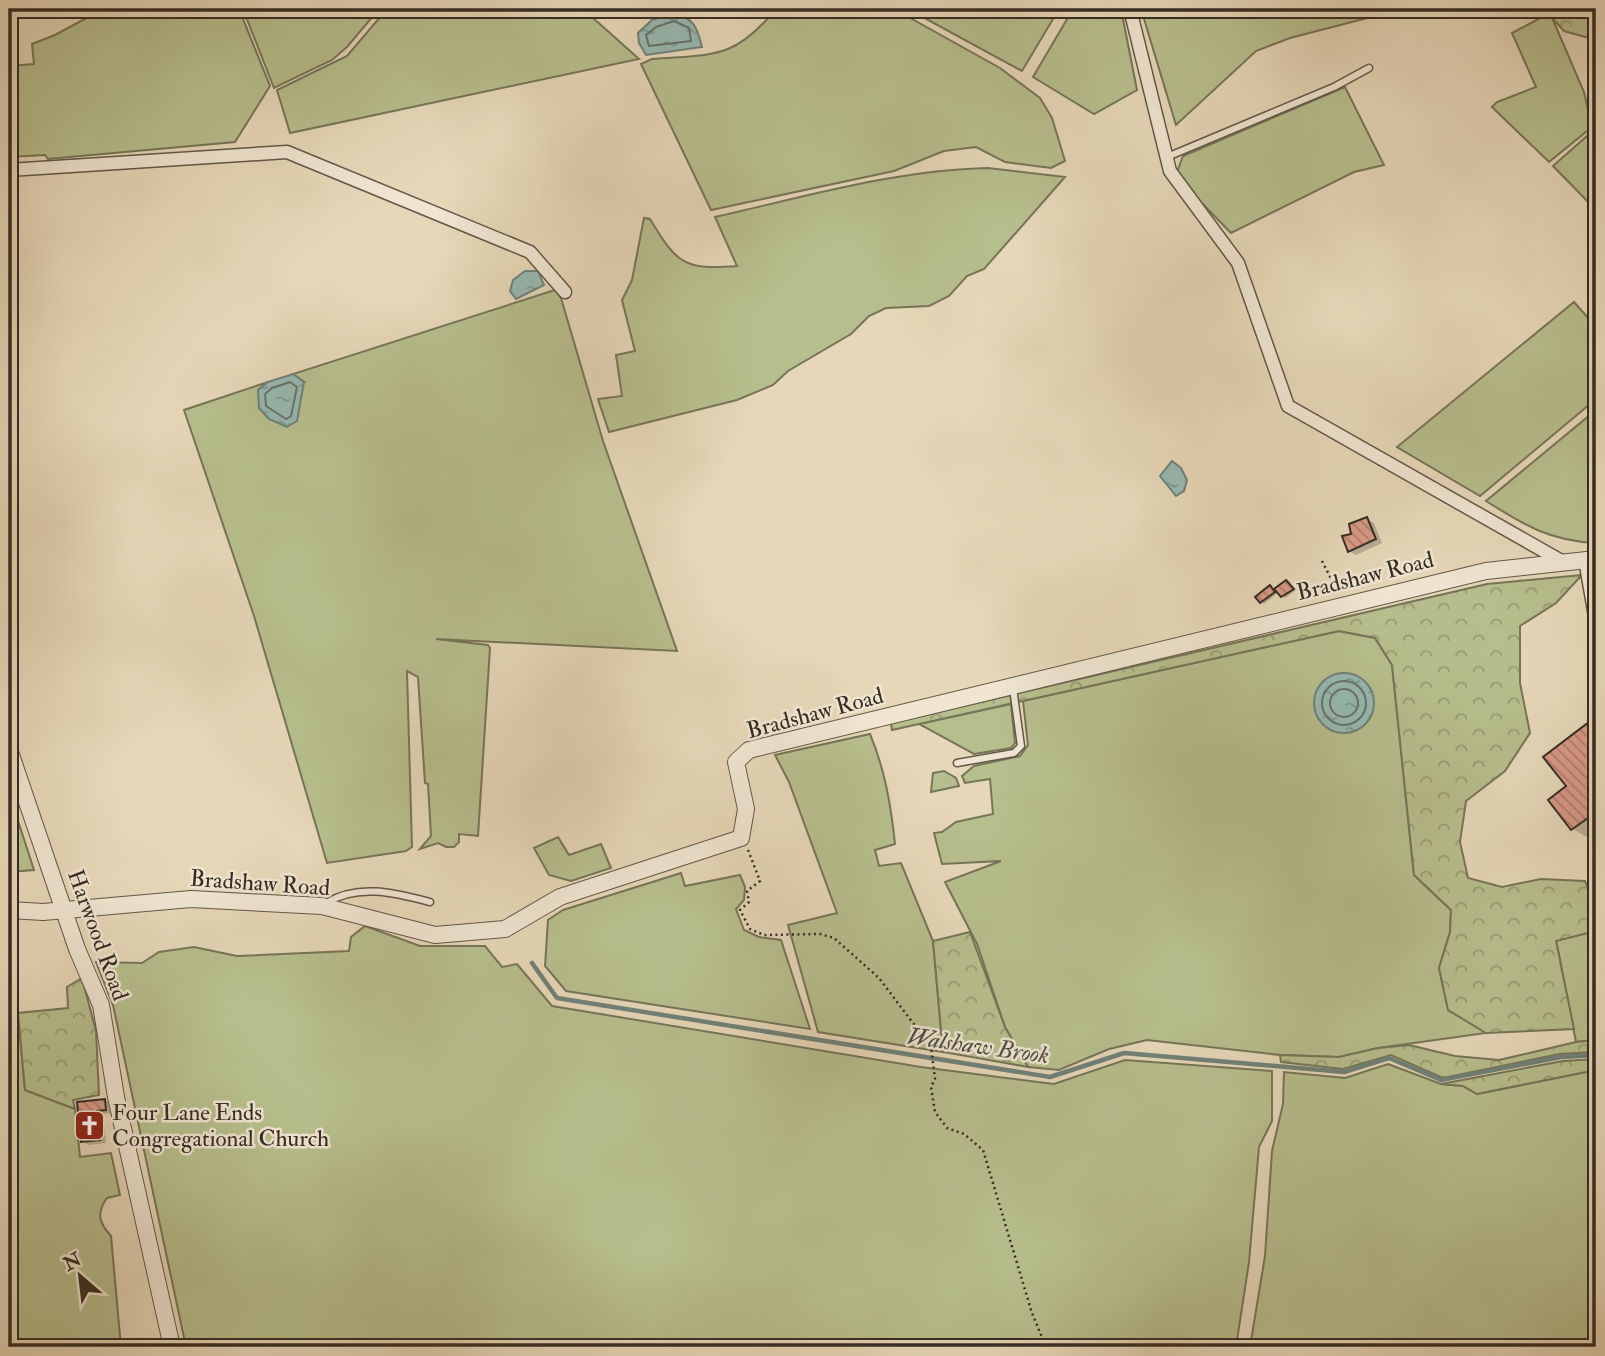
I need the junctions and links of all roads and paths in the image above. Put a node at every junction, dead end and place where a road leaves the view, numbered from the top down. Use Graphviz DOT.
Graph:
graph roads {
  1 [pos="27,9"];
  2 [pos="1130,9"];
  3 [pos="1348,9"];
  4 [pos="1398,9"];
  5 [pos="9,19"];
  6 [pos="1369,68"];
  7 [pos="1167,157"];
  8 [pos="9,170"];
  9 [pos="565,292"];
  10 [pos="1590,559"];
  11 [pos="1322,561"];
  12 [pos="1564,563"];
  13 [pos="1341,606"];
  14 [pos="1596,622"];
  15 [pos="1012,686"];
  16 [pos="9,748"];
  17 [pos="957,762"];
  18 [pos="745,840"];
  19 [pos="430,902"];
  20 [pos="322,906"];
  21 [pos="9,910"];
  22 [pos="64,910"];
  23 [pos="172,1347"];
  24 [pos="1046,1347"];
  1 -- 5 [label="path"];
  2 -- 7 [label="street"];
  3 -- 4 [label="path"];
  6 -- 7 [label="lane"];
  7 -- 12 [label="street"];
  8 -- 9 [label="street"];
  10 -- 12 [label="street, Bradshaw Road"];
  10 -- 14 [label="street"];
  11 -- 13 [label="path"];
  12 -- 13 [label="street, Bradshaw Road"];
  13 -- 15 [label="street, Bradshaw Road"];
  15 -- 17 [label="lane"];
  15 -- 20 [label="street, Bradshaw Road"];
  16 -- 22 [label="street, Harwood Road"];
  18 -- 24 [label="path"];
  19 -- 20 [label="lane"];
  20 -- 22 [label="street, Bradshaw Road"];
  21 -- 22 [label="street, Bradshaw Road"];
  22 -- 23 [label="street, Harwood Road"];
}
